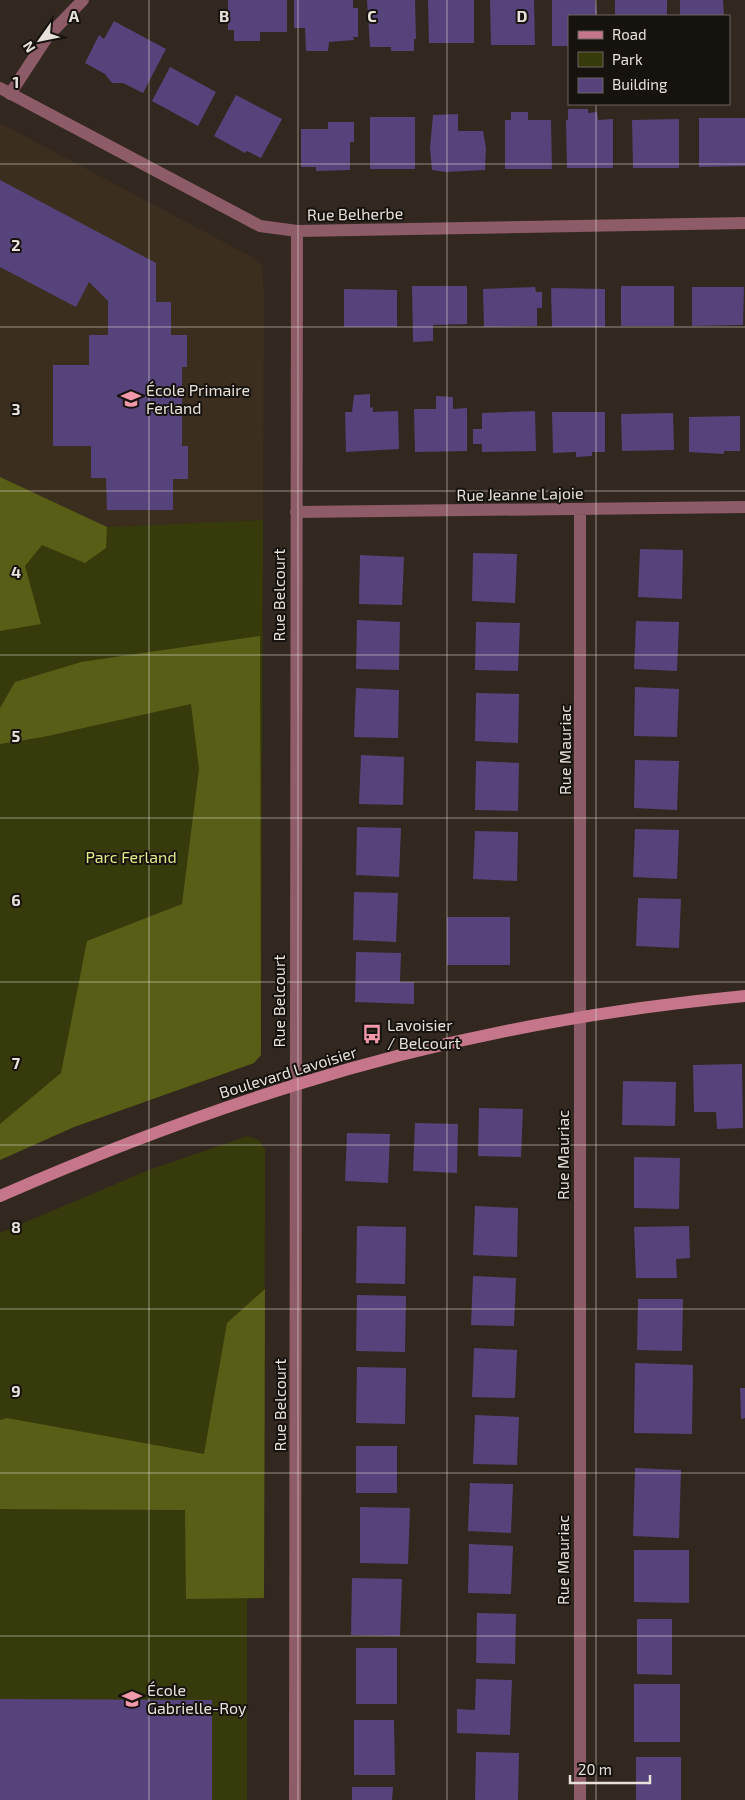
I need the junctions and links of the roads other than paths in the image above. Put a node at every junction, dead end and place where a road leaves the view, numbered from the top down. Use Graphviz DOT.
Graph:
graph roads {
  1 [pos="82,0"];
  2 [pos="5,91"];
  3 [pos="745,223"];
  4 [pos="297,231"];
  5 [pos="745,507"];
  6 [pos="580,510"];
  7 [pos="296,512"];
  8 [pos="745,996"];
  9 [pos="580,1019"];
  10 [pos="295,1084"];
  11 [pos="0,1196"];
  12 [pos="295,1800"];
  13 [pos="580,1800"];
  1 -- 2 [label="street"];
  2 -- 4 [label="street, Rue Belherbe"];
  3 -- 4 [label="street, Rue Belherbe"];
  4 -- 7 [label="street, Rue Belcourt"];
  5 -- 6 [label="street, Rue Jeanne Lajoie"];
  6 -- 7 [label="street, Rue Jeanne Lajoie"];
  6 -- 9 [label="street, Rue Mauriac"];
  7 -- 10 [label="street, Rue Belcourt"];
  8 -- 9 [label="street, Boulevard Lavoisier"];
  9 -- 10 [label="street, Boulevard Lavoisier"];
  9 -- 13 [label="street, Rue Mauriac"];
  10 -- 11 [label="street, Boulevard Lavoisier"];
  10 -- 12 [label="street, Rue Belcourt"];
}
